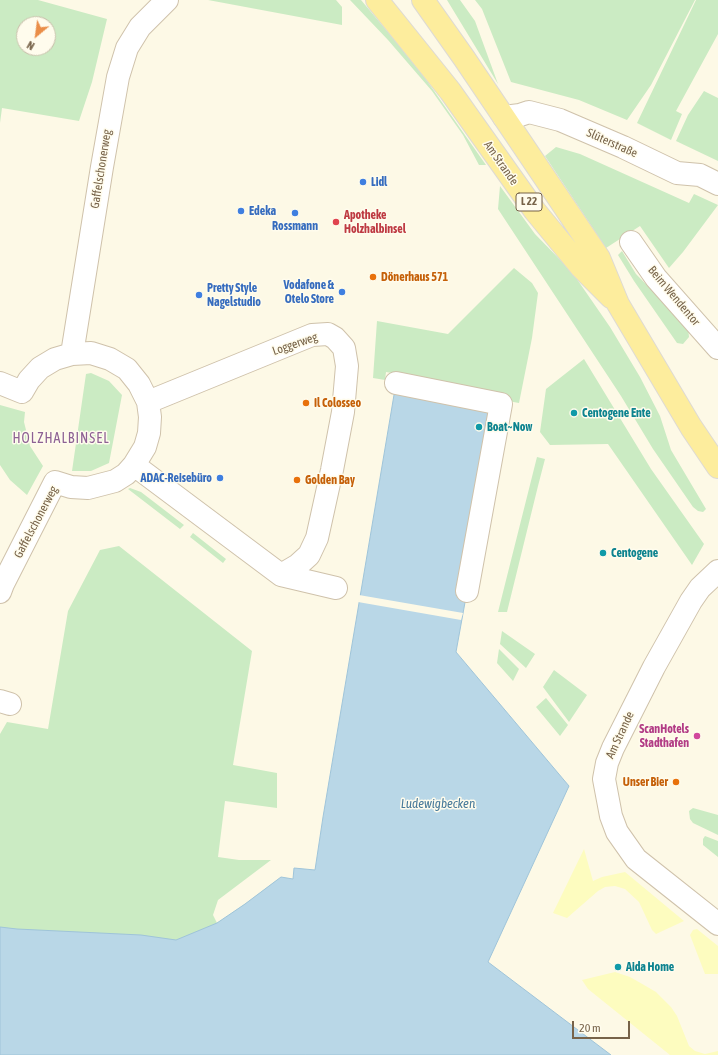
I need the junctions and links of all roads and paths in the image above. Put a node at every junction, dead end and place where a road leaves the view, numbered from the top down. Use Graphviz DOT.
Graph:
graph roads {
  1 [pos="167,0"];
  2 [pos="376,0"];
  3 [pos="423,0"];
  4 [pos="450,91"];
  5 [pos="504,117"];
  6 [pos="718,184"];
  7 [pos="631,242"];
  8 [pos="618,304"];
  9 [pos="718,348"];
  10 [pos="72,354"];
  11 [pos="0,383"];
  12 [pos="396,383"];
  13 [pos="148,402"];
  14 [pos="134,465"];
  15 [pos="718,467"];
  16 [pos="718,571"];
  17 [pos="281,575"];
  18 [pos="336,588"];
  19 [pos="467,591"];
  20 [pos="0,592"];
  21 [pos="718,924"];
  1 -- 10 [label="street, Gaffelschonerweg"];
  2 -- 4 [label="main road, Am Strande / L 22"];
  3 -- 5 [label="main road, Am Strande / L 22"];
  4 -- 5 [label="main road, Am Strande"];
  4 -- 8 [label="main road, Am Strande / L 22"];
  5 -- 6 [label="street, Slüterstraße"];
  5 -- 8 [label="main road, Am Strande / L 22"];
  7 -- 9 [label="street, Beim Wendentor"];
  8 -- 15 [label="main road, Am Strande / L 22"];
  10 -- 11 [label="street, Gaffelschonerweg"];
  10 -- 13 [label="street, Gaffelschonerweg"];
  12 -- 19 [label="street"];
  13 -- 14 [label="street, Gaffelschonerweg"];
  13 -- 17 [label="street, Loggerweg"];
  14 -- 17 [label="street"];
  14 -- 20 [label="street, Gaffelschonerweg"];
  16 -- 21 [label="street, Am Strande"];
  17 -- 18 [label="street"];
}
